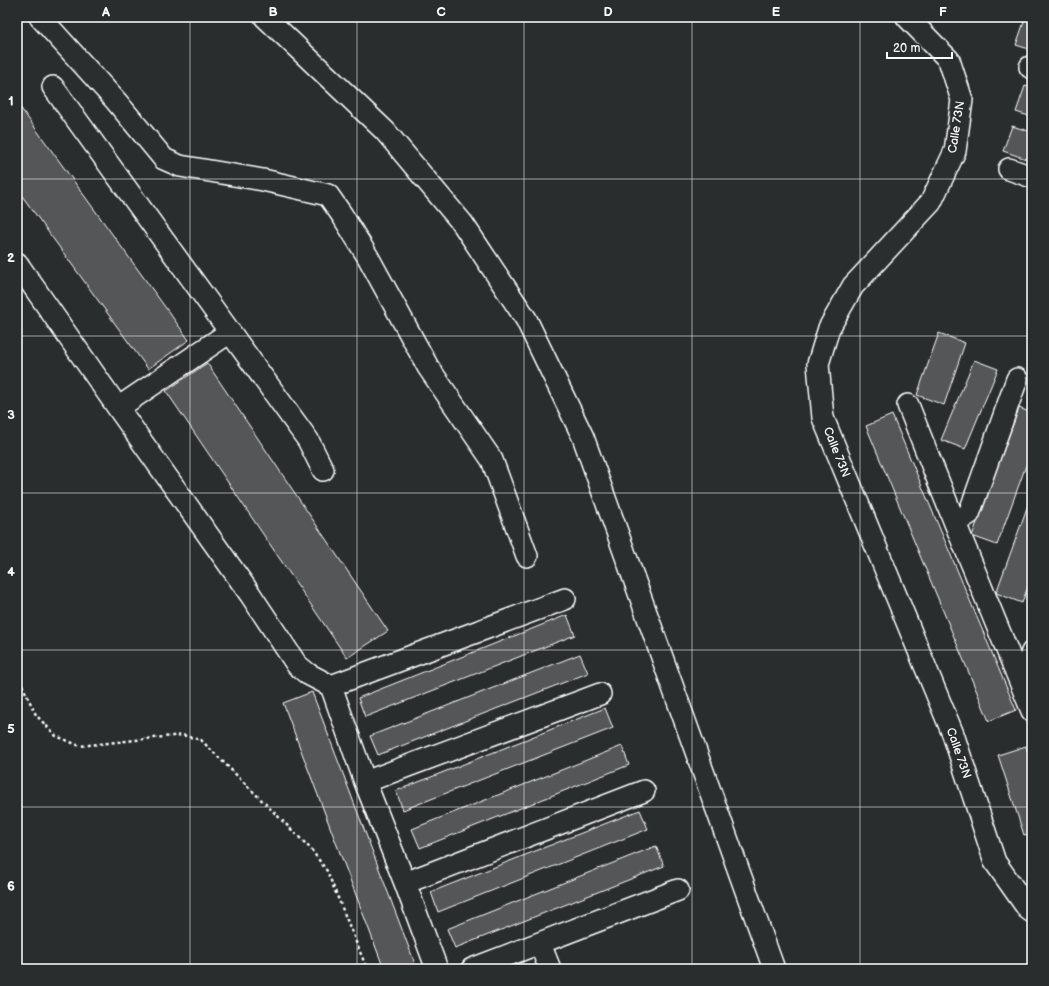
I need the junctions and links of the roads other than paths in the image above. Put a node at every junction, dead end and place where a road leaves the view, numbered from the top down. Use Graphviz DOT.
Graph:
graph roads {
  1 [pos="40,17"];
  2 [pos="265,17"];
  3 [pos="907,17"];
  4 [pos="53,87"];
  5 [pos="1009,169"];
  6 [pos="1032,177"];
  7 [pos="17,264"];
  8 [pos="230,332"];
  9 [pos="1016,378"];
  10 [pos="908,405"];
  11 [pos="118,408"];
  12 [pos="323,470"];
  13 [pos="955,523"];
  14 [pos="527,556"];
  15 [pos="565,599"];
  16 [pos="1032,652"];
  17 [pos="1018,675"];
  18 [pos="331,686"];
  19 [pos="600,694"];
  20 [pos="1032,711"];
  21 [pos="365,782"];
  22 [pos="644,791"];
  23 [pos="405,883"];
  24 [pos="678,890"];
  25 [pos="1032,912"];
  26 [pos="540,944"];
  27 [pos="437,969"];
  28 [pos="472,969"];
  29 [pos="550,969"];
  30 [pos="774,969"];
  1 -- 14 [label="street"];
  2 -- 30 [label="street"];
  3 -- 25 [label="street, Calle 73N"];
  4 -- 8 [label="street"];
  5 -- 6 [label="street"];
  7 -- 11 [label="street"];
  8 -- 11 [label="street"];
  8 -- 12 [label="street"];
  9 -- 13 [label="street"];
  10 -- 13 [label="street"];
  11 -- 18 [label="street"];
  13 -- 17 [label="street"];
  15 -- 18 [label="street"];
  16 -- 17 [label="street"];
  17 -- 20 [label="street"];
  18 -- 21 [label="street"];
  19 -- 21 [label="street"];
  21 -- 23 [label="street"];
  22 -- 23 [label="street"];
  23 -- 27 [label="street"];
  24 -- 26 [label="street"];
  26 -- 28 [label="street"];
  26 -- 29 [label="street"];
}
